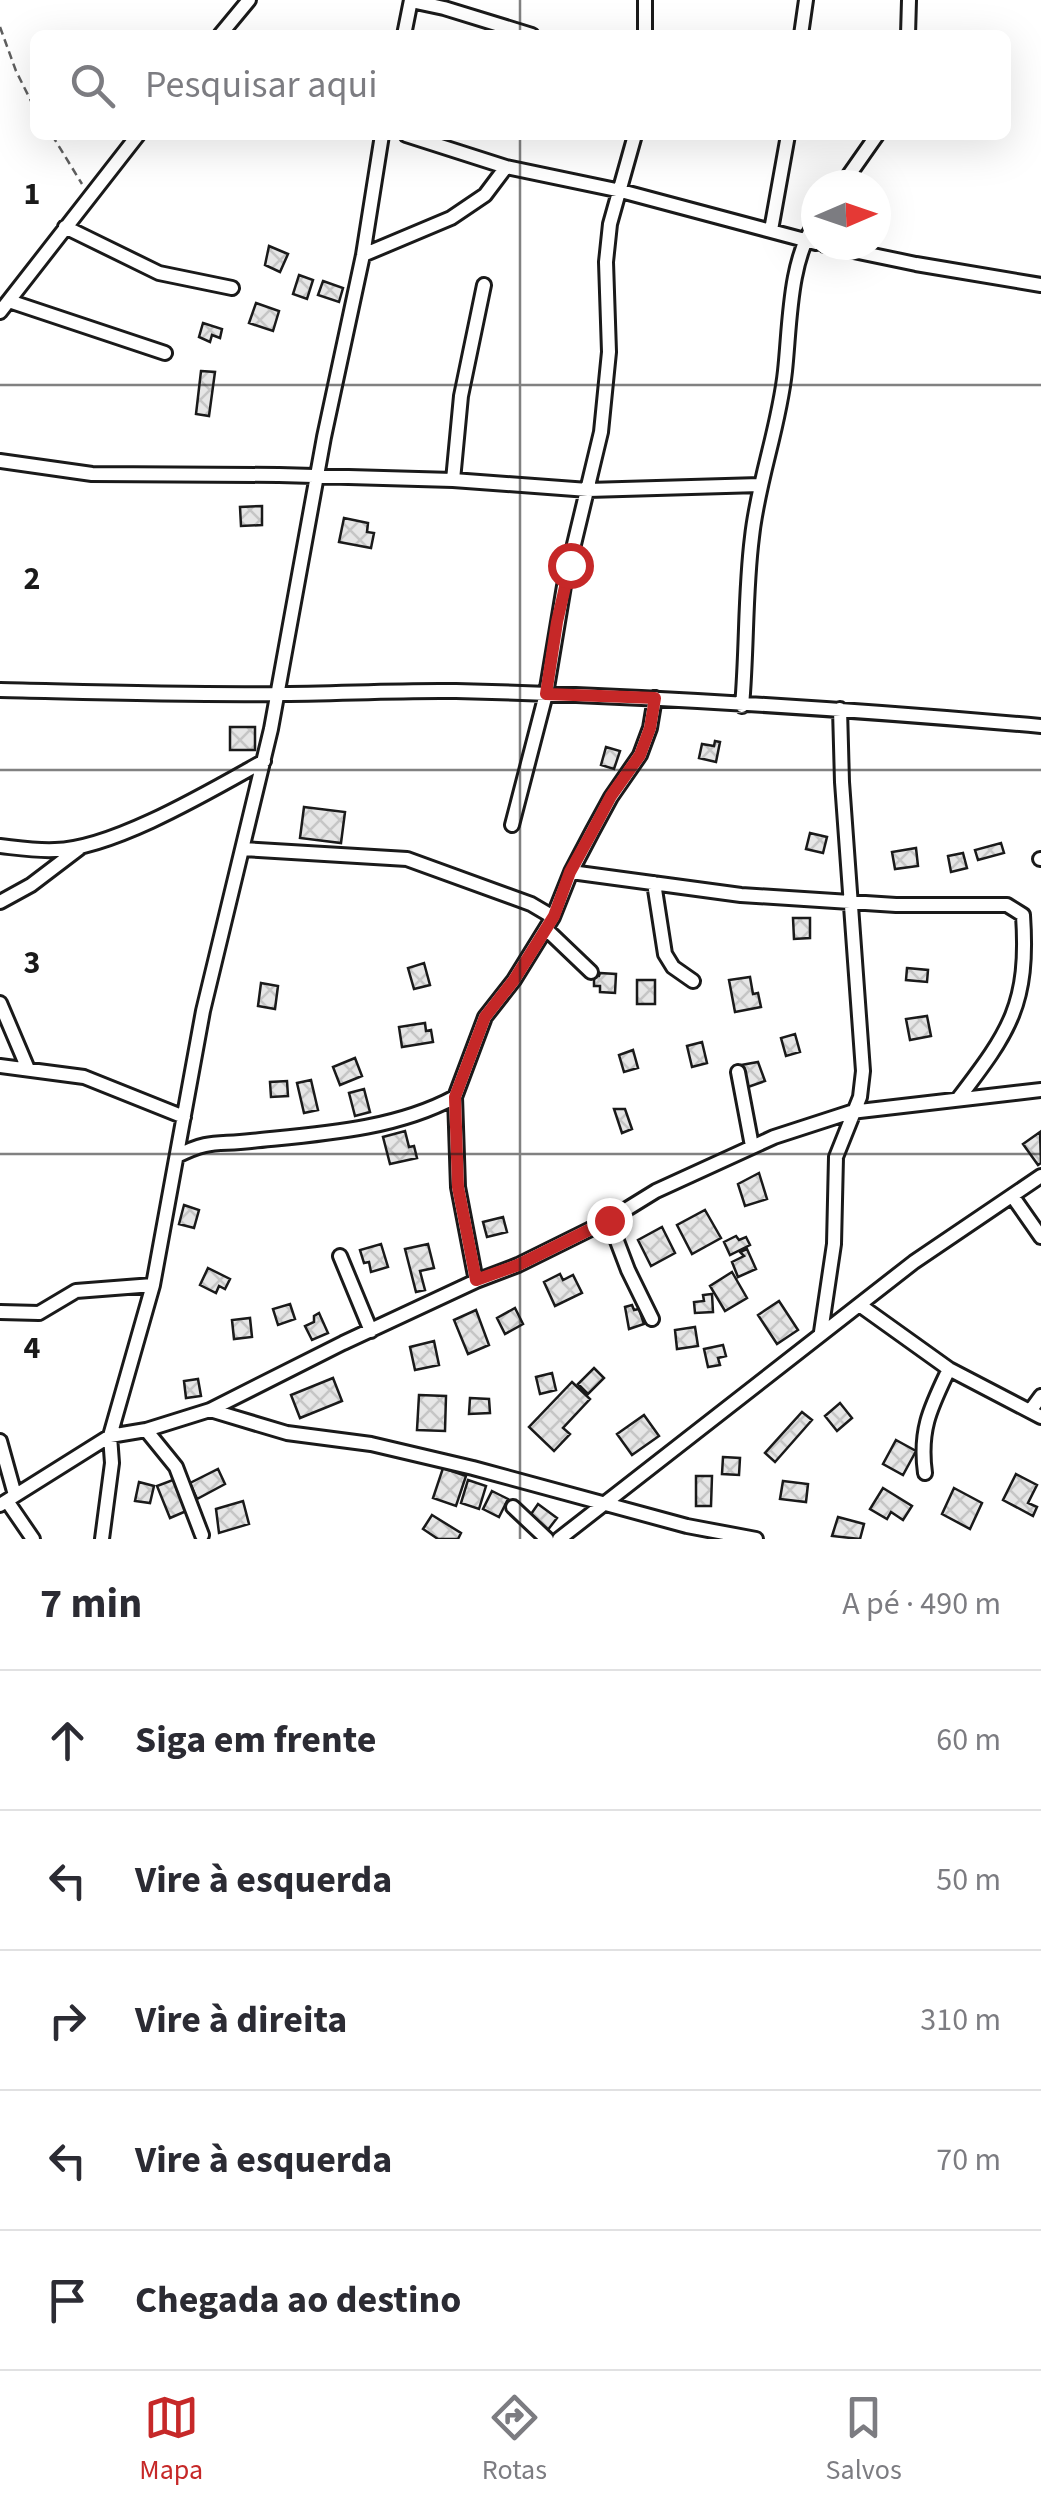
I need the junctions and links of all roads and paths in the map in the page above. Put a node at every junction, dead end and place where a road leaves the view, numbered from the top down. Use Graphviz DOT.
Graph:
graph roads {
  1 [pos="250,0"];
  2 [pos="645,0"];
  3 [pos="806,0"];
  4 [pos="909,0"];
  5 [pos="411,1"];
  6 [pos="0,27"];
  7 [pos="224,30"];
  8 [pos="405,30"];
  9 [pos="516,30"];
  10 [pos="645,30"];
  11 [pos="802,30"];
  12 [pos="908,30"];
  13 [pos="30,100"];
  14 [pos="55,140"];
  15 [pos="134,140"];
  16 [pos="381,140"];
  17 [pos="422,140"];
  18 [pos="634,140"];
  19 [pos="787,140"];
  20 [pos="874,140"];
  21 [pos="506,166"];
  22 [pos="852,170"];
  23 [pos="621,191"];
  24 [pos="92,194"];
  25 [pos="65,227"];
  26 [pos="771,230"];
  27 [pos="801,238"];
  28 [pos="363,255"];
  29 [pos="891,259"];
  30 [pos="805,260"];
  31 [pos="1041,284"];
  32 [pos="484,285"];
  33 [pos="232,288"];
  34 [pos="4,307"];
  35 [pos="165,352"];
  36 [pos="0,460"];
  37 [pos="318,476"];
  38 [pos="453,480"];
  39 [pos="760,486"];
  40 [pos="588,490"];
  41 [pos="0,690"];
  42 [pos="276,694"];
  43 [pos="546,694"];
  44 [pos="655,698"];
  45 [pos="742,706"];
  46 [pos="840,709"];
  47 [pos="1041,726"];
  48 [pos="264,761"];
  49 [pos="512,825"];
  50 [pos="0,846"];
  51 [pos="82,846"];
  52 [pos="242,849"];
  53 [pos="570,872"];
  54 [pos="654,883"];
  55 [pos="852,901"];
  56 [pos="0,902"];
  57 [pos="550,923"];
  58 [pos="591,972"];
  59 [pos="694,981"];
  60 [pos="0,1003"];
  61 [pos="0,1066"];
  62 [pos="28,1069"];
  63 [pos="738,1072"];
  64 [pos="1041,1090"];
  65 [pos="455,1097"];
  66 [pos="958,1099"];
  67 [pos="851,1112"];
  68 [pos="184,1116"];
  69 [pos="752,1146"];
  70 [pos="177,1156"];
  71 [pos="1041,1176"];
  72 [pos="1012,1197"];
  73 [pos="609,1220"];
  74 [pos="1041,1237"];
  75 [pos="340,1256"];
  76 [pos="476,1280"];
  77 [pos="154,1285"];
  78 [pos="861,1306"];
  79 [pos="0,1312"];
  80 [pos="652,1319"];
  81 [pos="371,1332"];
  82 [pos="821,1332"];
  83 [pos="949,1369"];
  84 [pos="1041,1396"];
  85 [pos="210,1410"];
  86 [pos="1035,1414"];
  87 [pos="146,1430"];
  88 [pos="110,1436"];
  89 [pos="0,1441"];
  90 [pos="925,1472"];
  91 [pos="7,1500"];
  92 [pos="601,1504"];
  93 [pos="513,1508"];
  94 [pos="202,1534"];
  95 [pos="33,1539"];
  96 [pos="102,1539"];
  97 [pos="547,1539"];
  98 [pos="559,1539"];
  99 [pos="756,1539"];
  1 -- 7 [label="street"];
  2 -- 10 [label="street"];
  3 -- 11 [label="street"];
  4 -- 12 [label="street"];
  5 -- 8 [label="street"];
  5 -- 9 [label="street"];
  6 -- 13 [label="path"];
  14 -- 24 [label="path"];
  15 -- 24 [label="street"];
  16 -- 28 [label="street"];
  17 -- 21 [label="street"];
  18 -- 23 [label="street"];
  19 -- 26 [label="street"];
  20 -- 22 [label="street"];
  21 -- 23 [label="street"];
  21 -- 28 [label="street"];
  23 -- 26 [label="street"];
  23 -- 40 [label="street"];
  24 -- 25 [label="street"];
  25 -- 33 [label="street"];
  25 -- 34 [label="street"];
  26 -- 27 [label="street"];
  28 -- 37 [label="street"];
  29 -- 31 [label="street"];
  30 -- 39 [label="street"];
  32 -- 38 [label="street"];
  34 -- 35 [label="street"];
  36 -- 37 [label="street"];
  37 -- 38 [label="street"];
  37 -- 42 [label="street"];
  38 -- 40 [label="street"];
  39 -- 40 [label="street"];
  39 -- 45 [label="street"];
  40 -- 43 [label="street"];
  41 -- 42 [label="street"];
  42 -- 43 [label="street"];
  42 -- 48 [label="street"];
  43 -- 44 [label="street"];
  43 -- 49 [label="street"];
  44 -- 45 [label="street"];
  44 -- 53 [label="street"];
  45 -- 46 [label="street"];
  46 -- 47 [label="street"];
  46 -- 55 [label="street"];
  48 -- 51 [label="street"];
  48 -- 52 [label="street"];
  50 -- 51 [label="street"];
  51 -- 56 [label="street"];
  52 -- 57 [label="street"];
  52 -- 68 [label="street"];
  53 -- 54 [label="street"];
  53 -- 57 [label="street"];
  54 -- 55 [label="street"];
  54 -- 59 [label="street"];
  55 -- 66 [label="street"];
  55 -- 67 [label="street"];
  57 -- 58 [label="street"];
  57 -- 65 [label="street"];
  60 -- 62 [label="street"];
  61 -- 62 [label="street"];
  62 -- 68 [label="street"];
  63 -- 69 [label="street"];
  64 -- 66 [label="street"];
  65 -- 70 [label="street"];
  65 -- 76 [label="street"];
  66 -- 67 [label="street"];
  67 -- 69 [label="street"];
  67 -- 82 [label="street"];
  68 -- 70 [label="street"];
  69 -- 73 [label="street"];
  70 -- 77 [label="street"];
  71 -- 72 [label="street"];
  72 -- 74 [label="street"];
  72 -- 78 [label="street"];
  73 -- 76 [label="street"];
  73 -- 80 [label="street"];
  75 -- 81 [label="street"];
  76 -- 81 [label="street"];
  77 -- 79 [label="street"];
  77 -- 88 [label="street"];
  78 -- 82 [label="street"];
  78 -- 83 [label="street"];
  81 -- 85 [label="street"];
  82 -- 92 [label="street"];
  83 -- 86 [label="street"];
  83 -- 90 [label="street"];
  84 -- 86 [label="street"];
  85 -- 87 [label="street"];
  85 -- 92 [label="street"];
  87 -- 88 [label="street"];
  87 -- 94 [label="street"];
  88 -- 91 [label="street"];
  88 -- 96 [label="street"];
  89 -- 91 [label="street"];
  91 -- 95 [label="street"];
  92 -- 98 [label="street"];
  92 -- 99 [label="street"];
  93 -- 97 [label="street"];
}
